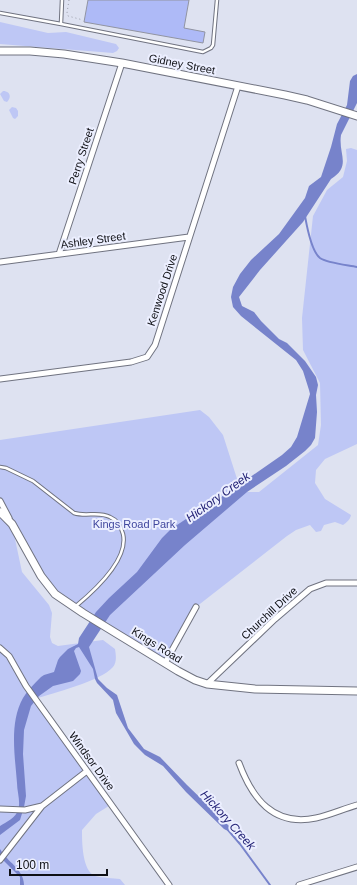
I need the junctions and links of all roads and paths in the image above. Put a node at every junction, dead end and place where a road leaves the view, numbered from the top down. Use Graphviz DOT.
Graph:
graph roads {
  1 [pos="62,0"];
  2 [pos="69,0"];
  3 [pos="217,0"];
  4 [pos="0,13"];
  5 [pos="83,20"];
  6 [pos="61,24"];
  7 [pos="0,51"];
  8 [pos="122,63"];
  9 [pos="238,86"];
  10 [pos="357,116"];
  11 [pos="190,237"];
  12 [pos="59,254"];
  13 [pos="0,262"];
  14 [pos="0,379"];
  15 [pos="0,467"];
  16 [pos="0,501"];
  17 [pos="0,512"];
  18 [pos="12,524"];
  19 [pos="357,583"];
  20 [pos="196,607"];
  21 [pos="74,608"];
  22 [pos="0,648"];
  23 [pos="165,663"];
  24 [pos="207,684"];
  25 [pos="357,691"];
  26 [pos="239,763"];
  27 [pos="88,771"];
  28 [pos="357,805"];
  29 [pos="42,806"];
  30 [pos="0,809"];
  31 [pos="0,860"];
  32 [pos="357,867"];
  33 [pos="169,885"];
  34 [pos="299,885"];
  1 -- 6 [label="lane"];
  2 -- 5 [label="path"];
  3 -- 6 [label="lane"];
  4 -- 6 [label="lane"];
  7 -- 8 [label="street, Gidney Street"];
  8 -- 9 [label="street, Gidney Street"];
  8 -- 12 [label="street, Perry Street"];
  9 -- 10 [label="street, Gidney Street"];
  9 -- 11 [label="street, Kenwood Drive"];
  11 -- 12 [label="street, Ashley Street"];
  11 -- 14 [label="street, Kenwood Drive"];
  12 -- 13 [label="street, Ashley Street"];
  15 -- 21 [label="lane"];
  16 -- 18 [label="street"];
  17 -- 18 [label="street, Kings Road"];
  18 -- 21 [label="street, Kings Road"];
  19 -- 24 [label="street, Churchill Drive"];
  20 -- 23 [label="street"];
  21 -- 23 [label="street, Kings Road"];
  22 -- 27 [label="street, Windsor Drive"];
  23 -- 24 [label="street, Kings Road"];
  24 -- 25 [label="street, Kings Road"];
  26 -- 28 [label="street"];
  27 -- 29 [label="street"];
  27 -- 33 [label="street, Windsor Drive"];
  29 -- 30 [label="street"];
  29 -- 31 [label="street"];
  32 -- 34 [label="street"];
}
